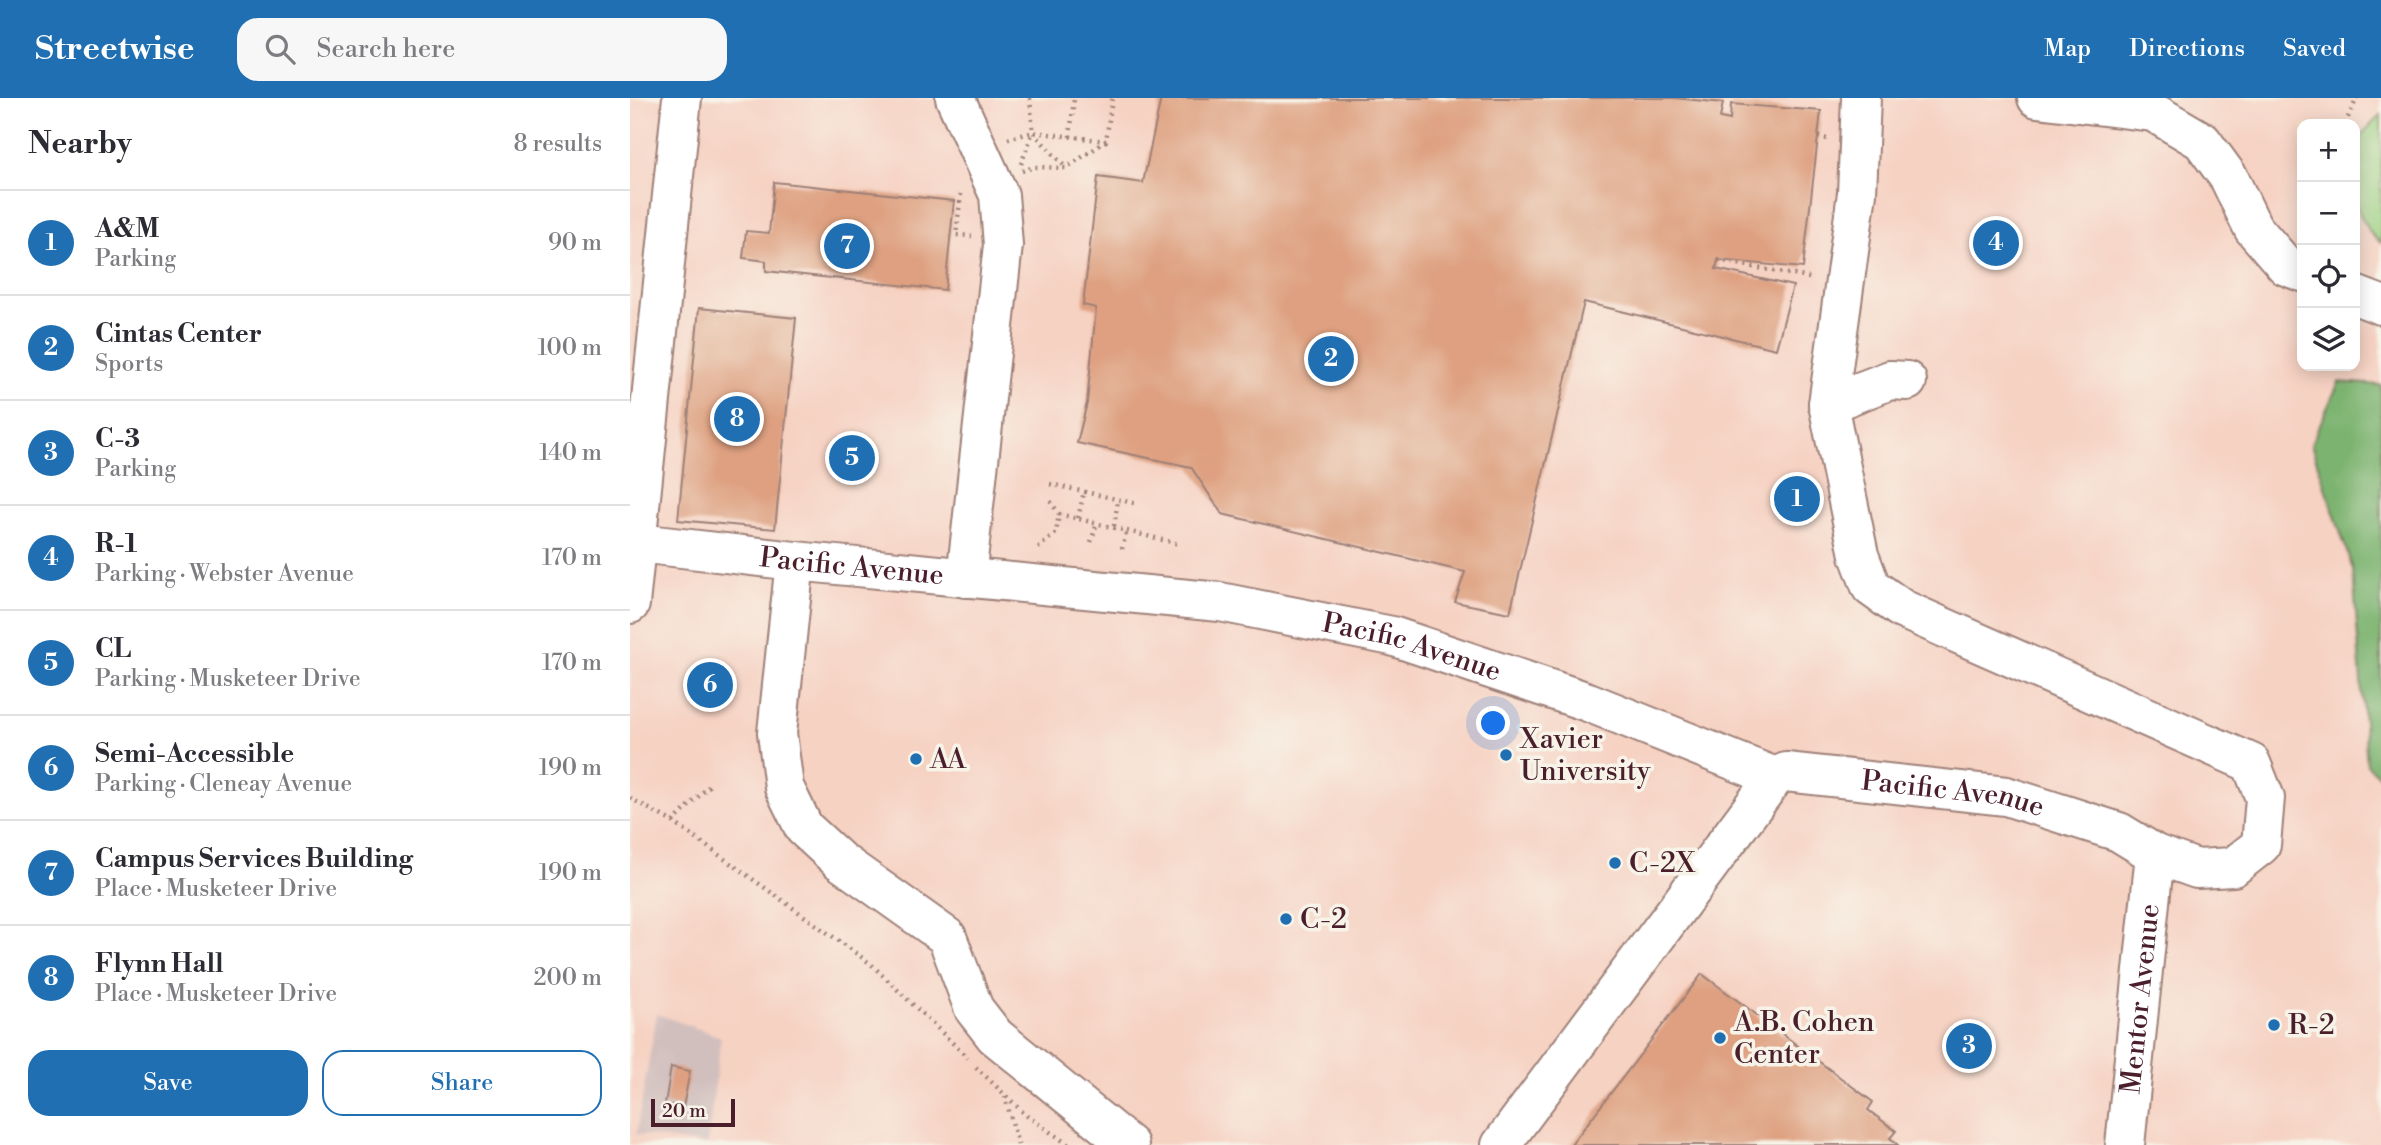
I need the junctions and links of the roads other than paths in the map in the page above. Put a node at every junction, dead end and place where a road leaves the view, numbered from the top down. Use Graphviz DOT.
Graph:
graph roads {
  1 [pos="682,98"];
  2 [pos="955,98"];
  3 [pos="1861,98"];
  4 [pos="2037,98"];
  5 [pos="2297,270"];
  6 [pos="2360,297"];
  7 [pos="2381,305"];
  8 [pos="1907,381"];
  9 [pos="1828,404"];
  10 [pos="638,543"];
  11 [pos="795,561"];
  12 [pos="966,578"];
  13 [pos="630,604"];
  14 [pos="1775,777"];
  15 [pos="2155,854"];
  16 [pos="1129,1145"];
  17 [pos="1502,1145"];
  18 [pos="2125,1145"];
  1 -- 10 [label="street"];
  2 -- 12 [label="street"];
  3 -- 9 [label="street, Pacific Avenue"];
  4 -- 5 [label="street"];
  6 -- 7 [label="street"];
  8 -- 9 [label="street"];
  9 -- 15 [label="street, Pacific Avenue"];
  10 -- 11 [label="street, Pacific Avenue"];
  10 -- 13 [label="street"];
  11 -- 12 [label="street, Pacific Avenue"];
  11 -- 16 [label="street"];
  12 -- 14 [label="street, Pacific Avenue"];
  14 -- 15 [label="street, Pacific Avenue"];
  14 -- 17 [label="street"];
  15 -- 18 [label="street, Mentor Avenue"];
}
